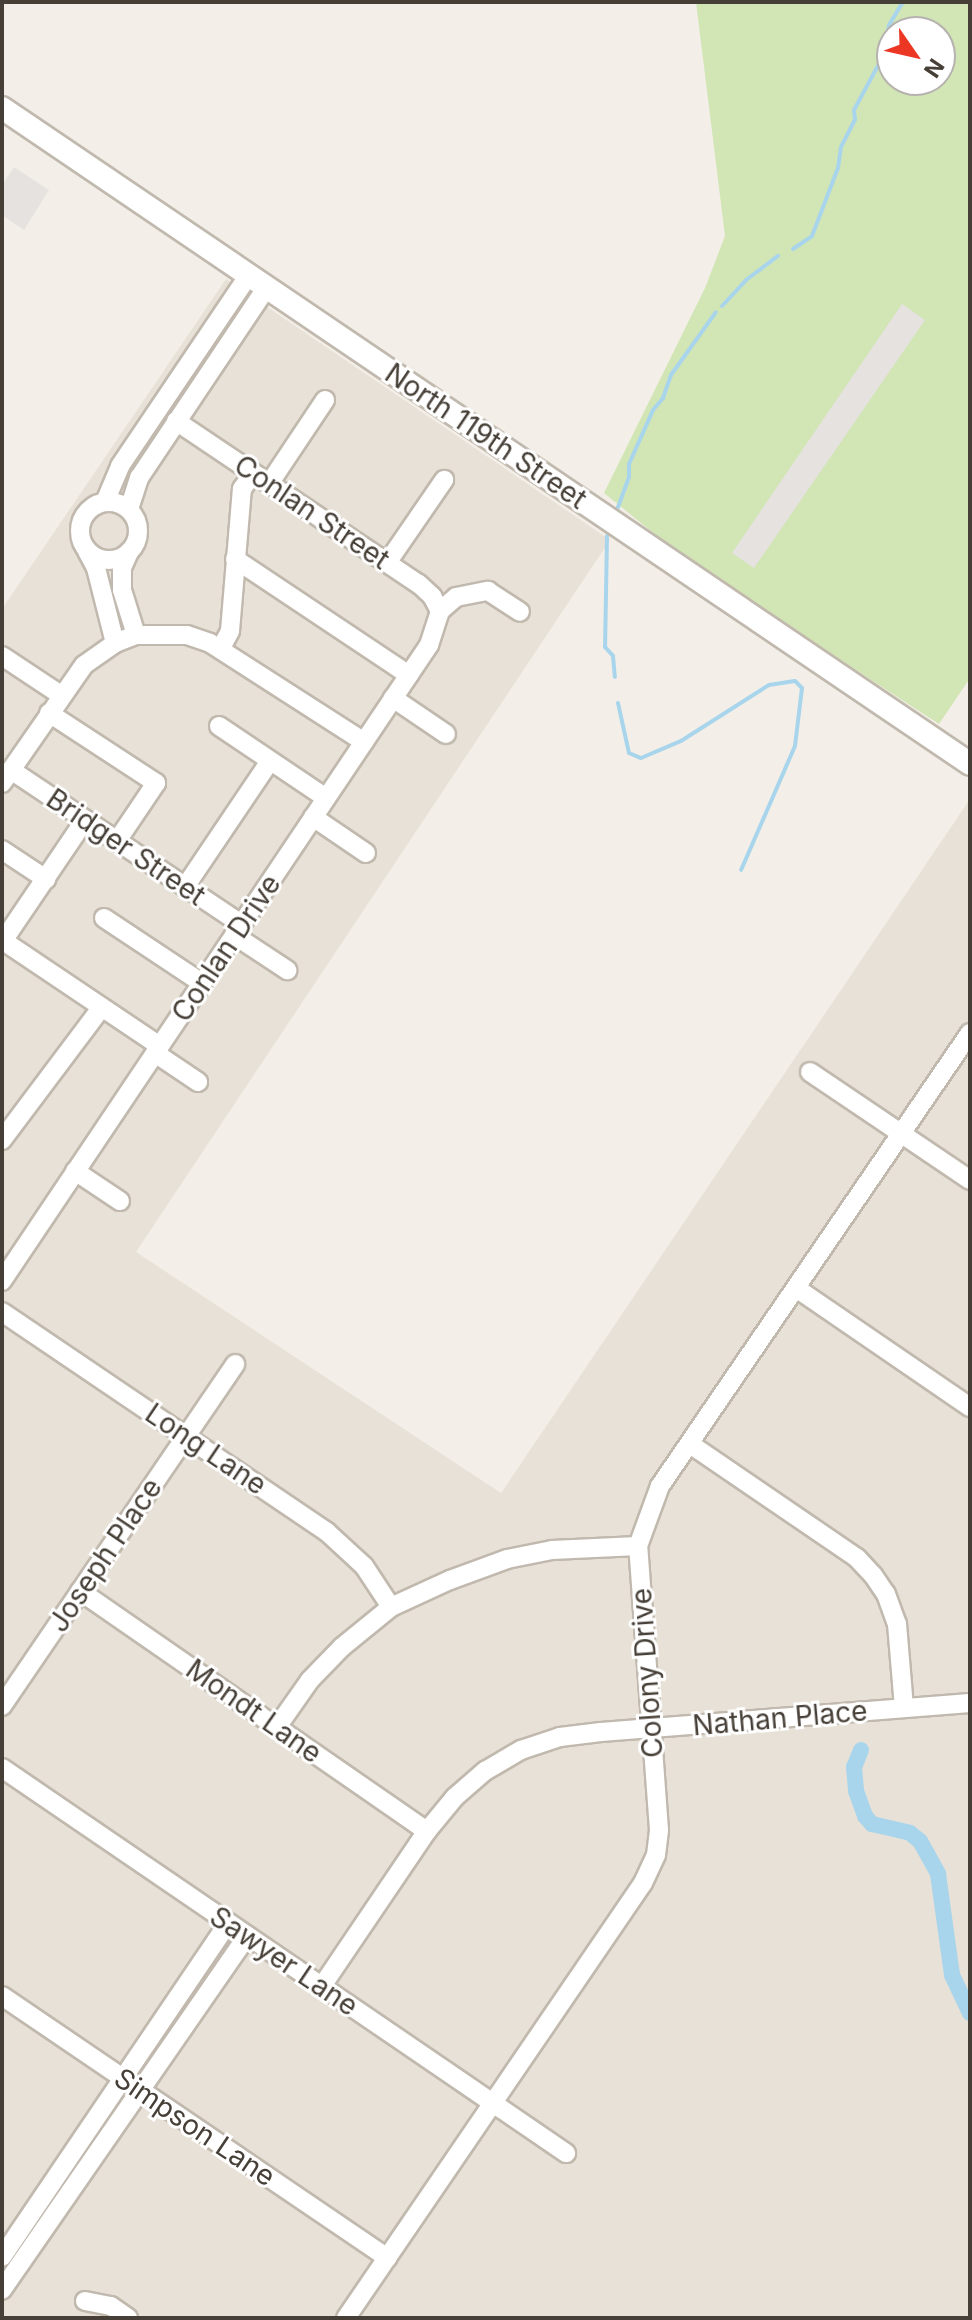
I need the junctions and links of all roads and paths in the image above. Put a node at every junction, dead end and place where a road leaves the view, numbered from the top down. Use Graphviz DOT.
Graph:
graph roads {
  1 [pos="2,108"];
  2 [pos="258,281"];
  3 [pos="325,400"];
  4 [pos="176,421"];
  5 [pos="261,478"];
  6 [pos="444,480"];
  7 [pos="105,502"];
  8 [pos="129,509"];
  9 [pos="87,551"];
  10 [pos="129,552"];
  11 [pos="235,559"];
  12 [pos="387,563"];
  13 [pos="440,611"];
  14 [pos="520,612"];
  15 [pos="136,635"];
  16 [pos="115,643"];
  17 [pos="221,648"];
  18 [pos="2,656"];
  19 [pos="409,675"];
  20 [pos="61,695"];
  21 [pos="393,698"];
  22 [pos="49,713"];
  23 [pos="219,726"];
  24 [pos="446,734"];
  25 [pos="364,742"];
  26 [pos="270,761"];
  27 [pos="970,764"];
  28 [pos="6,777"];
  29 [pos="326,798"];
  30 [pos="313,817"];
  31 [pos="85,820"];
  32 [pos="117,841"];
  33 [pos="2,850"];
  34 [pos="366,853"];
  35 [pos="46,879"];
  36 [pos="185,887"];
  37 [pos="104,918"];
  38 [pos="238,930"];
  39 [pos="3,940"];
  40 [pos="287,970"];
  41 [pos="202,983"];
  42 [pos="102,1007"];
  43 [pos="970,1033"];
  44 [pos="157,1049"];
  45 [pos="810,1072"];
  46 [pos="198,1082"];
  47 [pos="901,1134"];
  48 [pos="2,1140"];
  49 [pos="75,1171"];
  50 [pos="970,1180"];
  51 [pos="120,1201"];
  52 [pos="2,1281"];
  53 [pos="796,1288"];
  54 [pos="2,1312"];
  55 [pos="235,1364"];
  56 [pos="970,1407"];
  57 [pos="187,1436"];
  58 [pos="690,1444"];
  59 [pos="638,1546"];
  60 [pos="80,1591"];
  61 [pos="391,1607"];
  62 [pos="970,1703"];
  63 [pos="2,1706"];
  64 [pos="904,1708"];
  65 [pos="277,1727"];
  66 [pos="652,1729"];
  67 [pos="2,1768"];
  68 [pos="427,1831"];
  69 [pos="228,1923"];
  70 [pos="247,1936"];
  71 [pos="322,1986"];
  72 [pos="2,1996"];
  73 [pos="125,2080"];
  74 [pos="142,2091"];
  75 [pos="494,2104"];
  76 [pos="566,2153"];
  77 [pos="2,2257"];
  78 [pos="387,2258"];
  79 [pos="2,2290"];
  80 [pos="85,2301"];
  81 [pos="128,2318"];
  82 [pos="346,2318"];
  1 -- 2 [label="street, North 119th Street"];
  2 -- 4 [label="street"];
  2 -- 7 [label="street"];
  2 -- 27 [label="street, North 119th Street"];
  3 -- 5 [label="street"];
  4 -- 5 [label="street, Conlan Street"];
  4 -- 8 [label="street"];
  5 -- 11 [label="street"];
  5 -- 12 [label="street, Conlan Street"];
  6 -- 12 [label="street"];
  7 -- 8 [label="street"];
  7 -- 9 [label="street"];
  8 -- 10 [label="street"];
  9 -- 10 [label="street"];
  9 -- 16 [label="street"];
  10 -- 15 [label="street"];
  11 -- 17 [label="street"];
  11 -- 19 [label="street"];
  12 -- 13 [label="street, Conlan Street"];
  13 -- 14 [label="street"];
  13 -- 19 [label="street, Conlan Drive"];
  15 -- 16 [label="street"];
  15 -- 17 [label="street"];
  16 -- 20 [label="street"];
  17 -- 25 [label="street"];
  18 -- 20 [label="street"];
  19 -- 21 [label="street, Conlan Drive"];
  20 -- 22 [label="street"];
  21 -- 24 [label="street"];
  21 -- 25 [label="street, Conlan Drive"];
  22 -- 28 [label="street"];
  22 -- 32 [label="street"];
  23 -- 26 [label="street"];
  25 -- 29 [label="street, Conlan Drive"];
  26 -- 29 [label="street"];
  26 -- 36 [label="street"];
  28 -- 31 [label="street, Bridger Street"];
  29 -- 30 [label="street, Conlan Drive"];
  30 -- 34 [label="street"];
  30 -- 38 [label="street, Conlan Drive"];
  31 -- 32 [label="street, Bridger Street"];
  31 -- 35 [label="street"];
  32 -- 36 [label="street, Bridger Street"];
  33 -- 35 [label="street"];
  35 -- 39 [label="street"];
  36 -- 38 [label="street, Bridger Street"];
  37 -- 41 [label="street"];
  38 -- 40 [label="street, Bridger Street"];
  38 -- 41 [label="street, Conlan Drive"];
  39 -- 42 [label="street"];
  41 -- 44 [label="street, Conlan Drive"];
  42 -- 44 [label="street"];
  42 -- 48 [label="street"];
  43 -- 47 [label="street, Colony Drive"];
  44 -- 46 [label="street"];
  44 -- 49 [label="street, Conlan Drive"];
  45 -- 47 [label="street"];
  47 -- 50 [label="street"];
  47 -- 53 [label="street, Colony Drive"];
  49 -- 51 [label="street"];
  49 -- 52 [label="street, Conlan Drive"];
  53 -- 56 [label="street"];
  53 -- 58 [label="street, Colony Drive"];
  54 -- 57 [label="street, Long Lane"];
  55 -- 57 [label="street, Joseph Place"];
  57 -- 60 [label="street, Joseph Place"];
  57 -- 61 [label="street, Long Lane"];
  58 -- 59 [label="street, Colony Drive"];
  58 -- 64 [label="street"];
  59 -- 61 [label="street"];
  59 -- 66 [label="street, Colony Drive"];
  60 -- 63 [label="street, Joseph Place"];
  60 -- 65 [label="street, Mondt Lane"];
  61 -- 65 [label="street"];
  62 -- 64 [label="street, Nathan Place"];
  64 -- 66 [label="street, Nathan Place"];
  65 -- 68 [label="street, Mondt Lane"];
  66 -- 68 [label="street, Nathan Place"];
  66 -- 75 [label="street, Colony Drive"];
  67 -- 69 [label="street, Sawyer Lane"];
  68 -- 71 [label="street, Nathan Place"];
  69 -- 70 [label="street, Sawyer Lane"];
  69 -- 73 [label="street"];
  70 -- 71 [label="street, Sawyer Lane"];
  70 -- 74 [label="street"];
  71 -- 75 [label="street, Sawyer Lane"];
  72 -- 73 [label="street, Simpson Lane"];
  73 -- 74 [label="street, Simpson Lane"];
  73 -- 77 [label="street"];
  74 -- 78 [label="street, Simpson Lane"];
  74 -- 79 [label="street"];
  75 -- 76 [label="street, Sawyer Lane"];
  75 -- 78 [label="street, Colony Drive"];
  78 -- 82 [label="street, Colony Drive"];
  80 -- 81 [label="street"];
}
